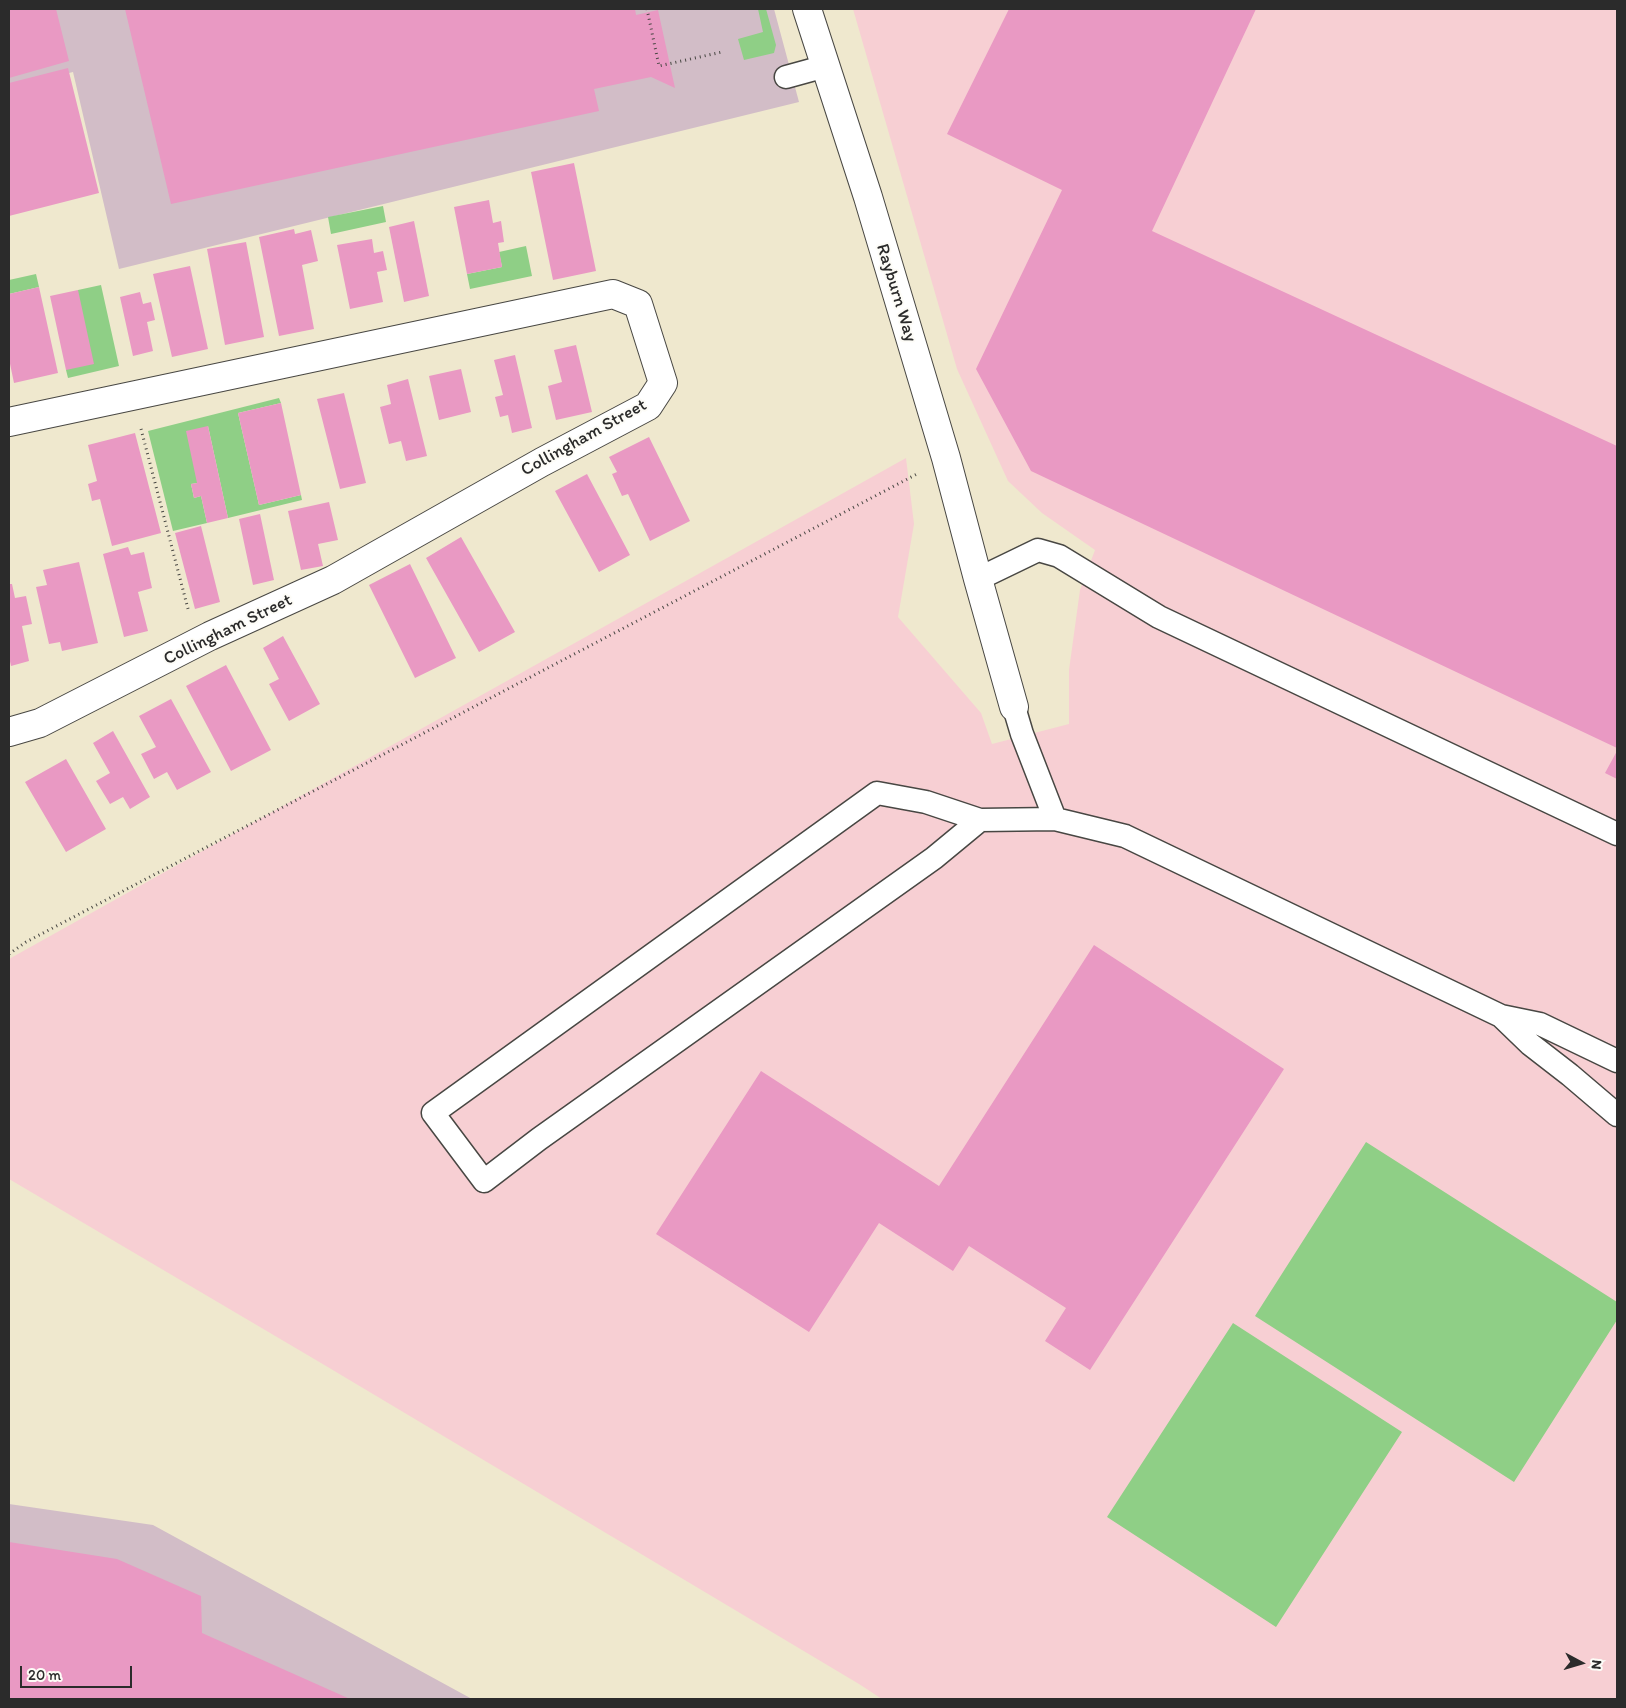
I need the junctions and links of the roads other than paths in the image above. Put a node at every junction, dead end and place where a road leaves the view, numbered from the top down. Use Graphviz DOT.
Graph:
graph roads {
  1 [pos="806,9"];
  2 [pos="826,66"];
  3 [pos="786,77"];
  4 [pos="9,422"];
  5 [pos="978,579"];
  6 [pos="1014,707"];
  7 [pos="9,732"];
  8 [pos="1055,819"];
  9 [pos="980,820"];
  10 [pos="1617,834"];
  11 [pos="1501,1016"];
  12 [pos="1617,1061"];
  13 [pos="1617,1115"];
  1 -- 2 [label="street, Rayburn Way"];
  2 -- 3 [label="lane"];
  2 -- 5 [label="street, Rayburn Way"];
  4 -- 7 [label="street, Collingham Street"];
  5 -- 6 [label="street, Rayburn Way"];
  5 -- 10 [label="lane"];
  6 -- 8 [label="lane"];
  8 -- 9 [label="lane"];
  8 -- 11 [label="lane"];
  9 -- 9 [label="lane"];
  11 -- 12 [label="lane"];
  11 -- 13 [label="lane"];
}
